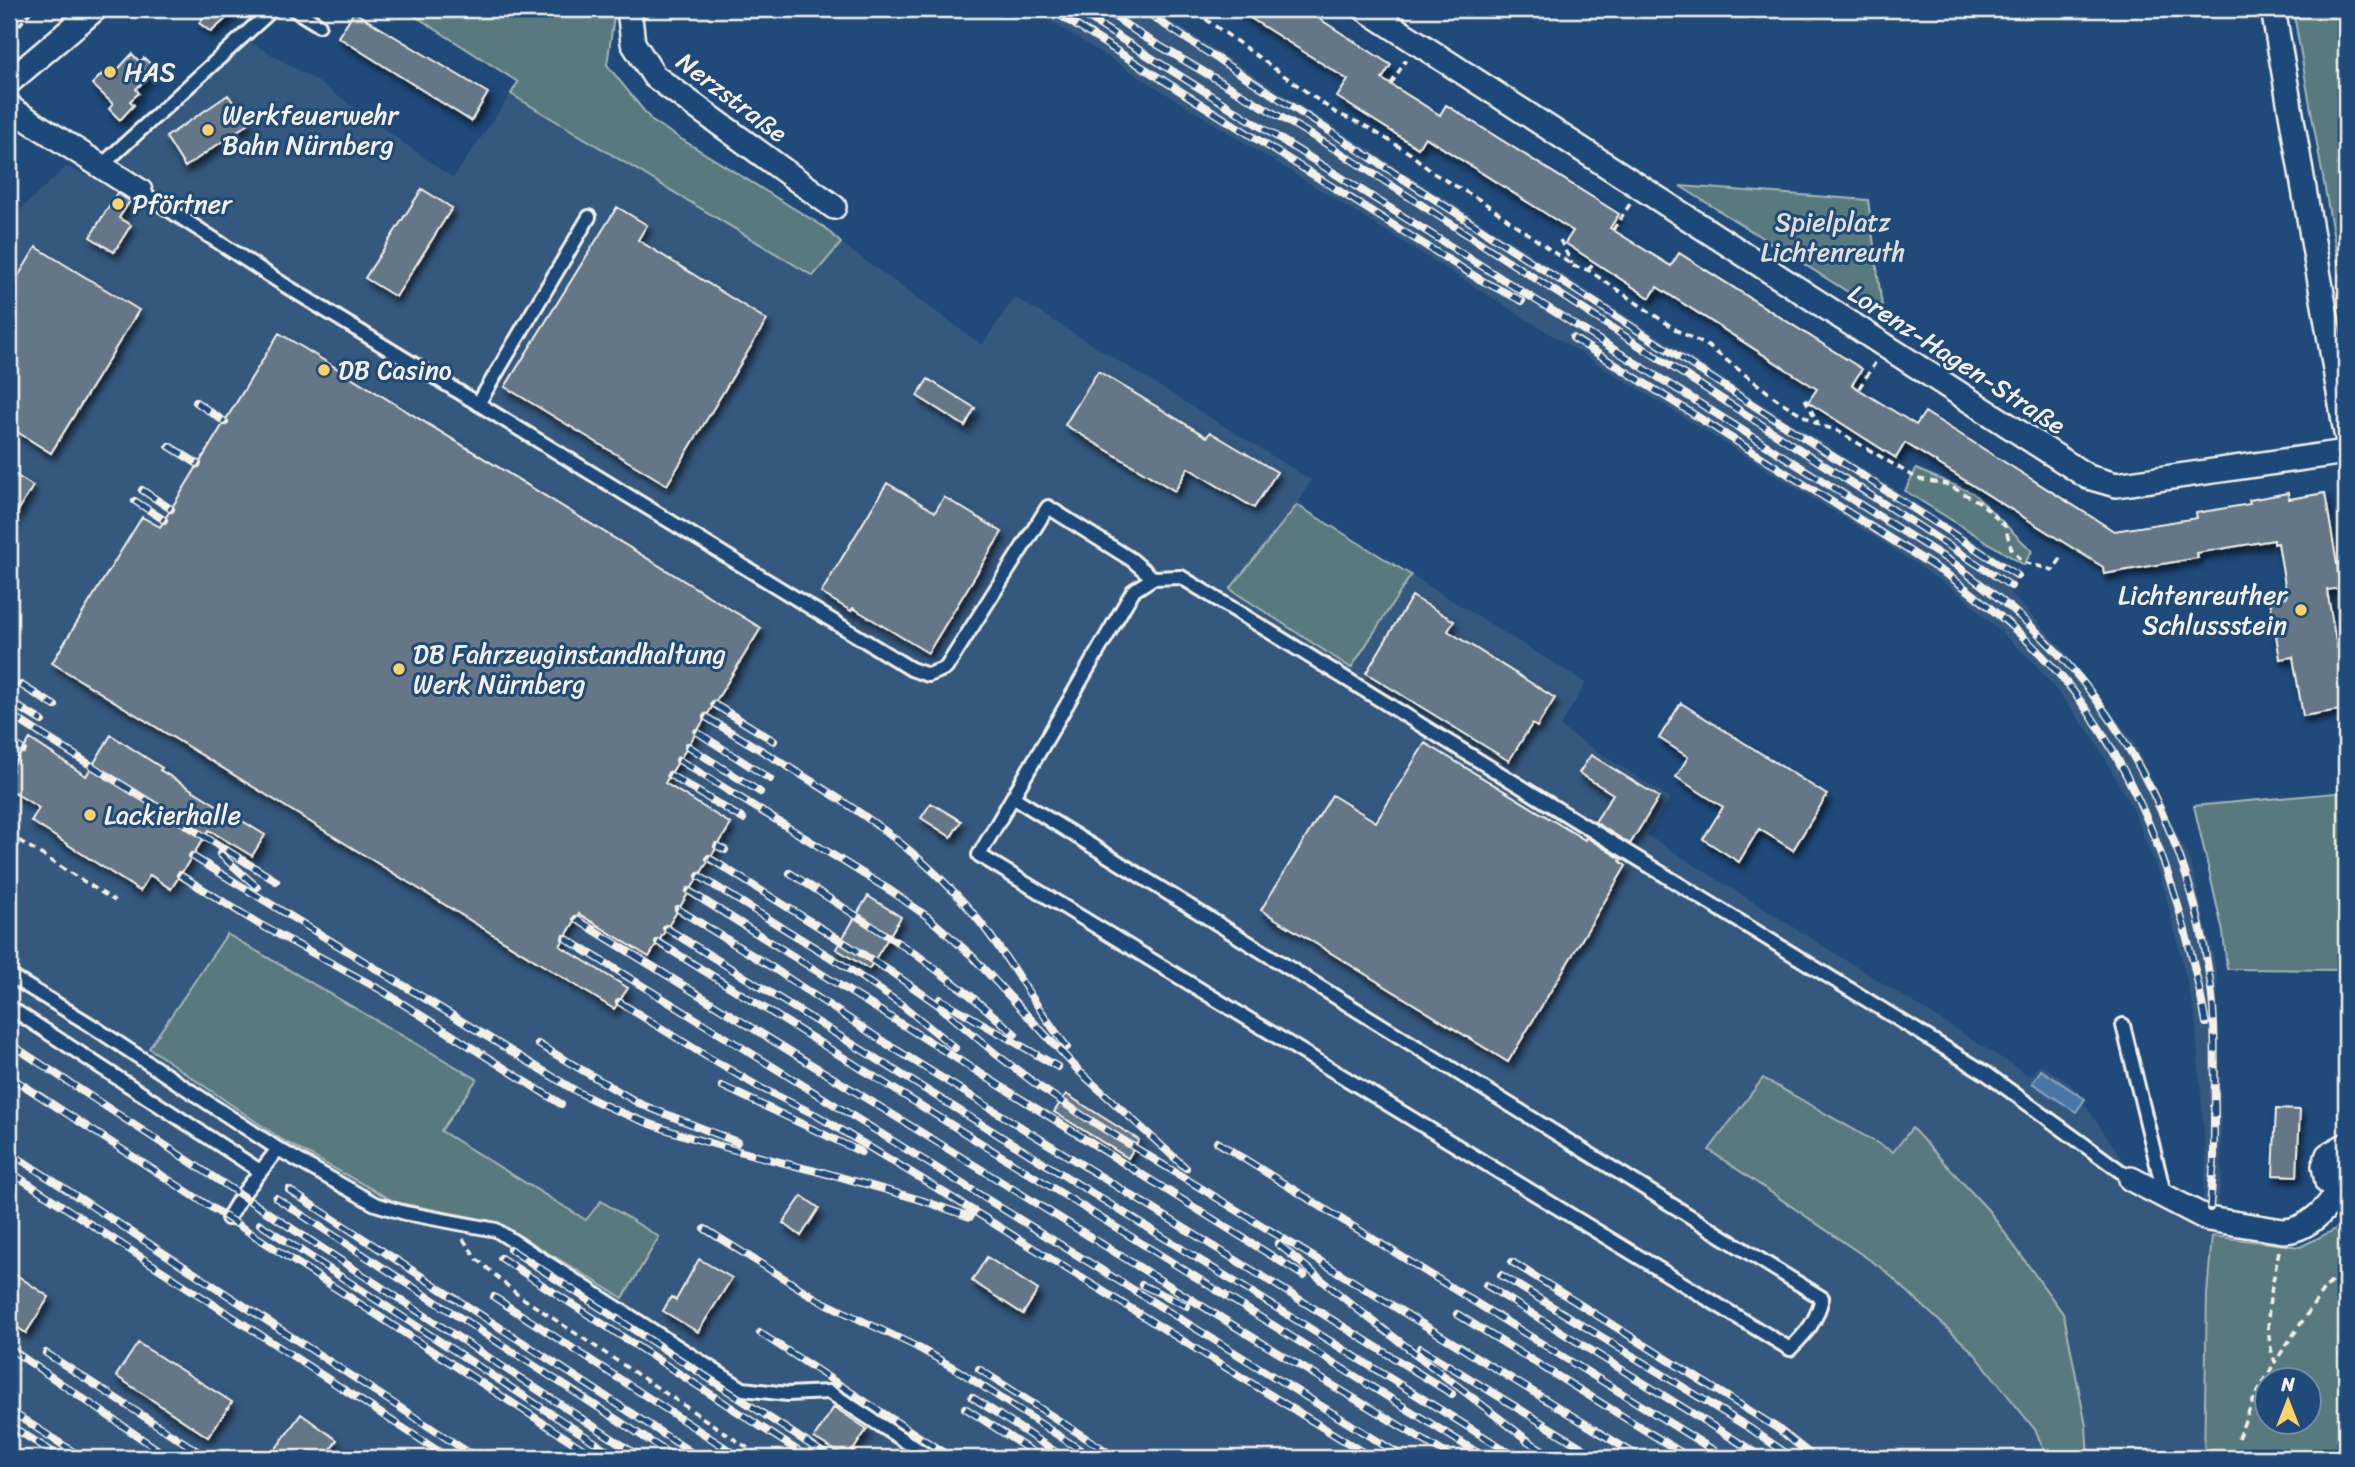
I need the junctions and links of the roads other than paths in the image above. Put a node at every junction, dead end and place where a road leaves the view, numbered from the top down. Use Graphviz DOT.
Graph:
graph roads {
  1 [pos="94,9"];
  2 [pos="273,9"];
  3 [pos="293,9"];
  4 [pos="629,9"];
  5 [pos="1365,9"];
  6 [pos="2273,9"];
  7 [pos="319,25"];
  8 [pos="9,82"];
  9 [pos="9,105"];
  10 [pos="101,166"];
  11 [pos="140,191"];
  12 [pos="834,207"];
  13 [pos="589,217"];
  14 [pos="478,404"];
  15 [pos="2346,433"];
  16 [pos="2346,452"];
  17 [pos="1153,578"];
  18 [pos="1013,797"];
  19 [pos="9,975"];
  20 [pos="9,1007"];
  21 [pos="2123,1025"];
  22 [pos="2346,1145"];
  23 [pos="278,1149"];
  24 [pos="260,1171"];
  25 [pos="2131,1178"];
  26 [pos="2343,1189"];
  27 [pos="2165,1197"];
  28 [pos="228,1218"];
  29 [pos="931,1458"];
  1 -- 8 [label="street"];
  2 -- 10 [label="lane"];
  3 -- 7 [label="lane"];
  4 -- 12 [label="street, Nerzstraße"];
  5 -- 16 [label="street, Lorenz-Hagen-Straße"];
  6 -- 15 [label="street"];
  9 -- 10 [label="street"];
  10 -- 11 [label="street"];
  11 -- 14 [label="lane"];
  13 -- 14 [label="lane"];
  14 -- 17 [label="lane"];
  17 -- 18 [label="lane"];
  17 -- 25 [label="lane"];
  18 -- 18 [label="lane"];
  19 -- 23 [label="lane"];
  20 -- 24 [label="lane"];
  21 -- 27 [label="lane"];
  22 -- 26 [label="street"];
  23 -- 24 [label="lane"];
  23 -- 29 [label="lane"];
  24 -- 28 [label="lane"];
  25 -- 27 [label="street"];
  26 -- 27 [label="street"];
}
